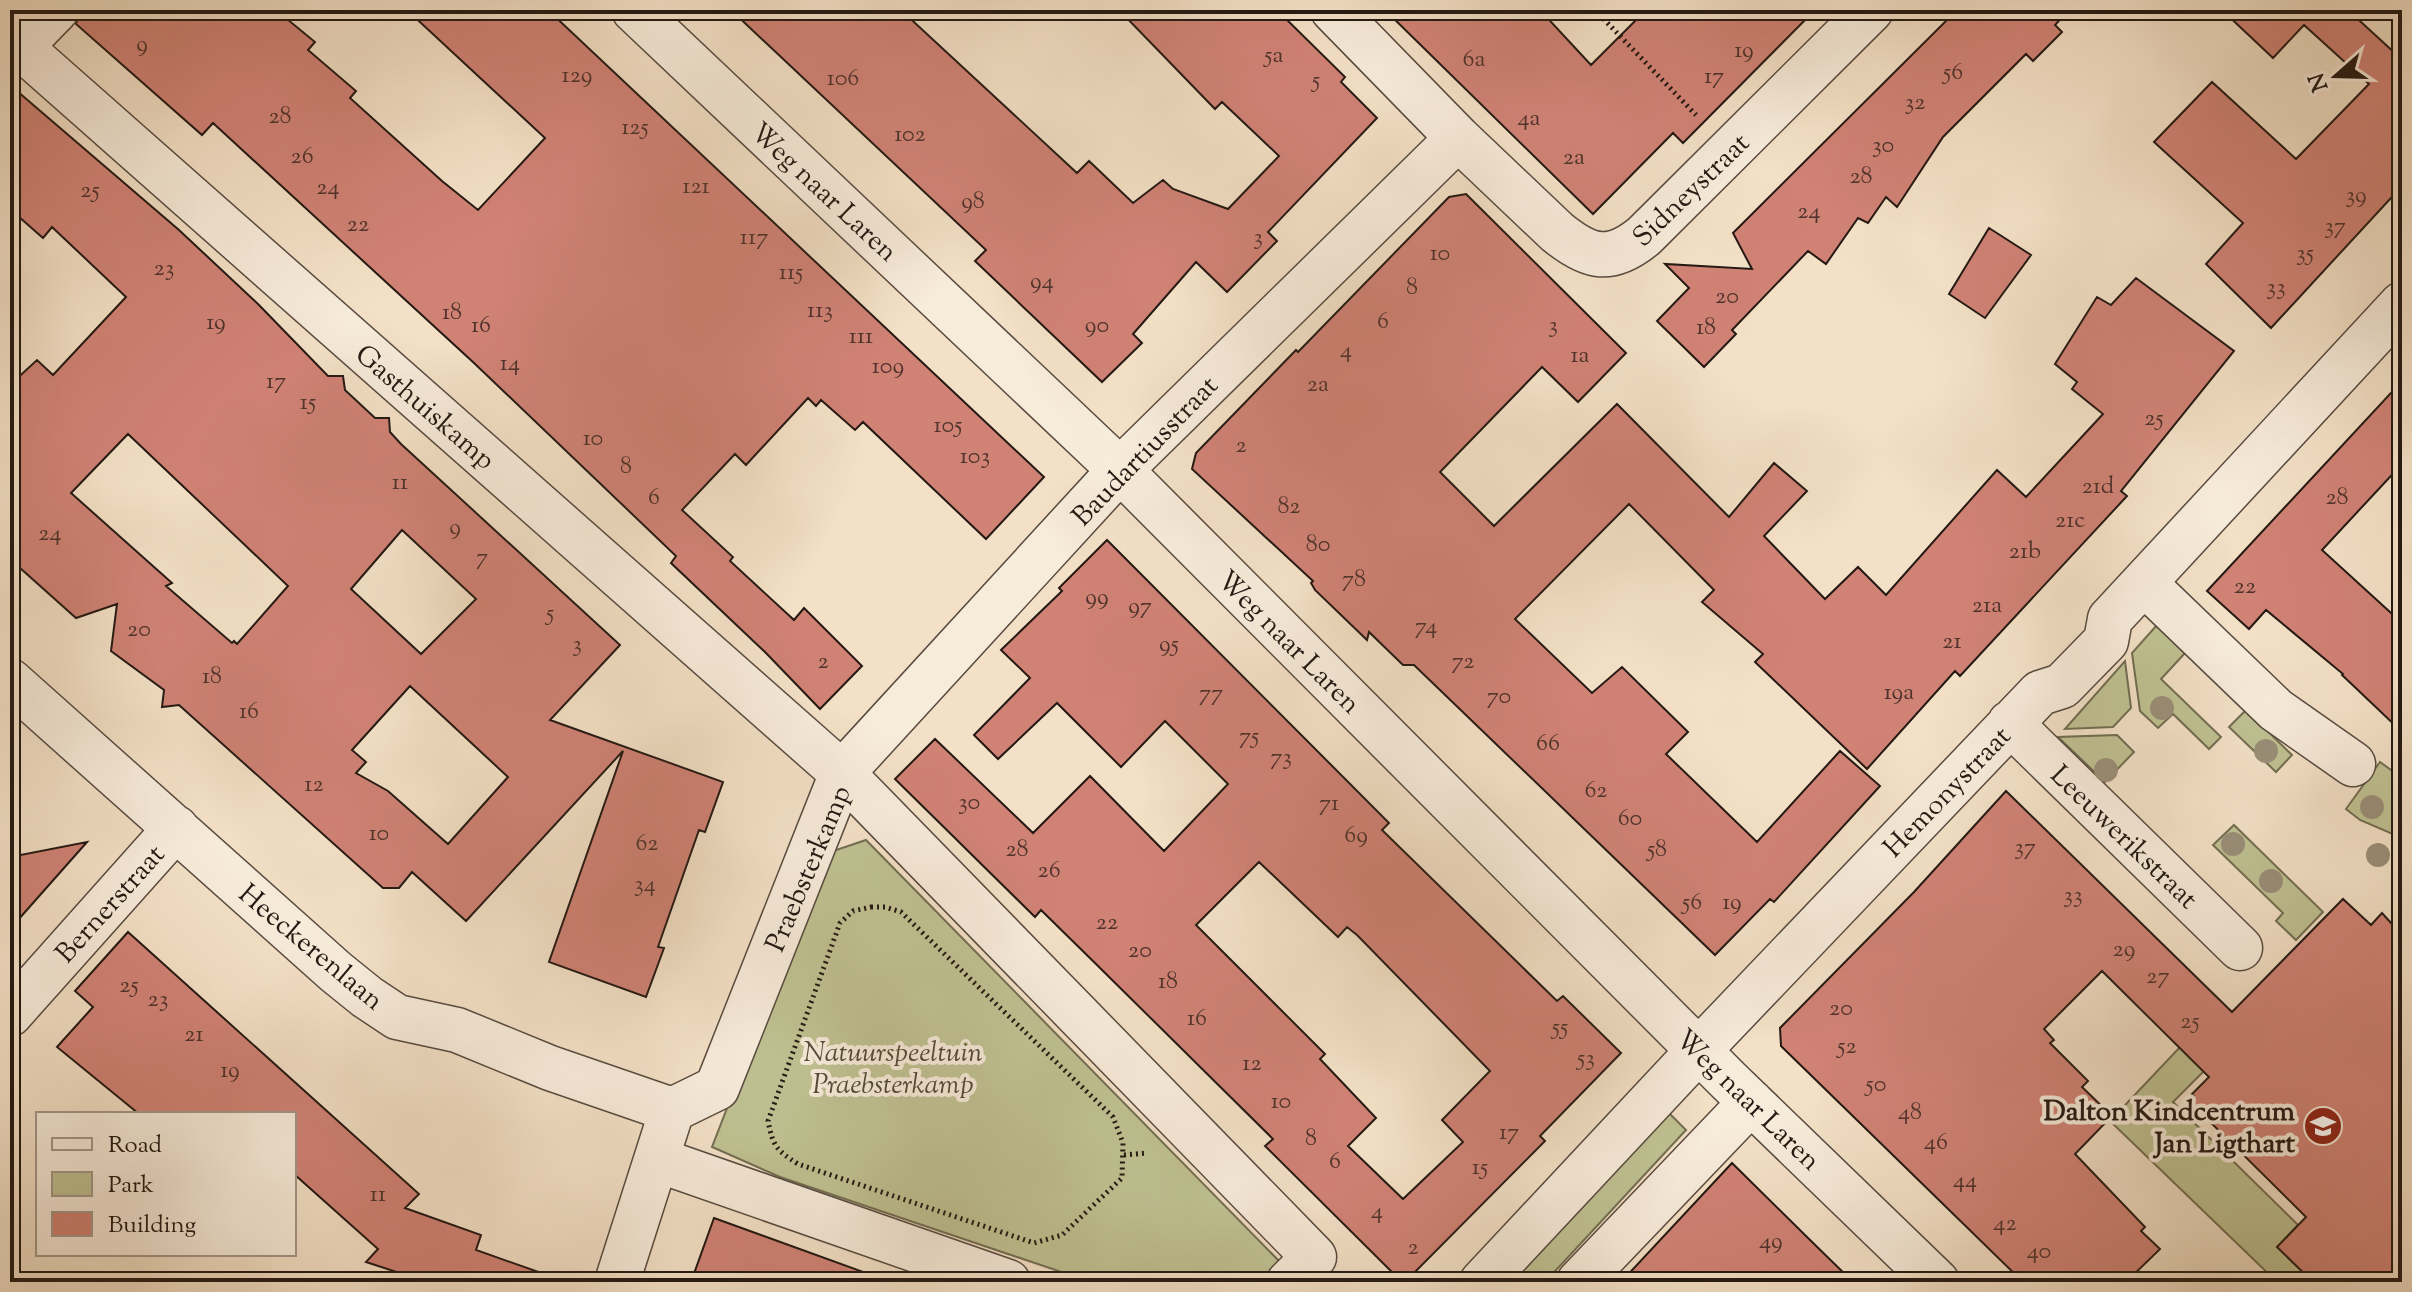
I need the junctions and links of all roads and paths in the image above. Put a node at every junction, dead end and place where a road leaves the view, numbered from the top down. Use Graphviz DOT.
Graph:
graph roads {
  1 [pos="56,10"];
  2 [pos="634,10"];
  3 [pos="1333,10"];
  4 [pos="1595,10"];
  5 [pos="1871,10"];
  6 [pos="15,42"];
  7 [pos="1458,138"];
  8 [pos="1730,151"];
  9 [pos="2402,304"];
  10 [pos="1120,470"];
  11 [pos="2144,583"];
  12 [pos="10,681"];
  13 [pos="2010,723"];
  14 [pos="2353,764"];
  15 [pos="842,773"];
  16 [pos="176,828"];
  17 [pos="2240,948"];
  18 [pos="10,1014"];
  19 [pos="1699,1050"];
  20 [pos="1751,1102"];
  21 [pos="672,1110"];
  22 [pos="658,1160"];
  23 [pos="1122,1178"];
  24 [pos="617,1282"];
  25 [pos="1008,1282"];
  26 [pos="1289,1282"];
  27 [pos="1482,1282"];
  28 [pos="1579,1282"];
  29 [pos="1937,1282"];
  1 -- 6 [label="street"];
  2 -- 10 [label="street, Weg naar Laren"];
  3 -- 7 [label="street, Sidneystraat"];
  4 -- 8 [label="path"];
  5 -- 8 [label="street, Sidneystraat"];
  6 -- 15 [label="street, Gasthuiskamp"];
  7 -- 8 [label="street, Sidneystraat"];
  7 -- 10 [label="street, Baudartiusstraat"];
  9 -- 11 [label="street, Hemonystraat"];
  10 -- 15 [label="street, Baudartiusstraat"];
  10 -- 19 [label="street, Weg naar Laren"];
  11 -- 13 [label="street, Hemonystraat"];
  11 -- 14 [label="street"];
  12 -- 16 [label="street, Heeckerenlaan"];
  13 -- 17 [label="street, Leeuwerikstraat"];
  13 -- 19 [label="street, Hemonystraat"];
  15 -- 21 [label="street, Praebsterkamp"];
  15 -- 26 [label="street, Praebsterkamp"];
  16 -- 18 [label="street, Bernerstraat"];
  16 -- 21 [label="street, Heeckerenlaan"];
  19 -- 20 [label="street, Weg naar Laren"];
  19 -- 27 [label="street, Hemonystraat"];
  20 -- 28 [label="street"];
  20 -- 29 [label="street, Weg naar Laren"];
  21 -- 22 [label="street"];
  22 -- 24 [label="street"];
  22 -- 25 [label="street"];
  23 -- 23 [label="path"];
}
